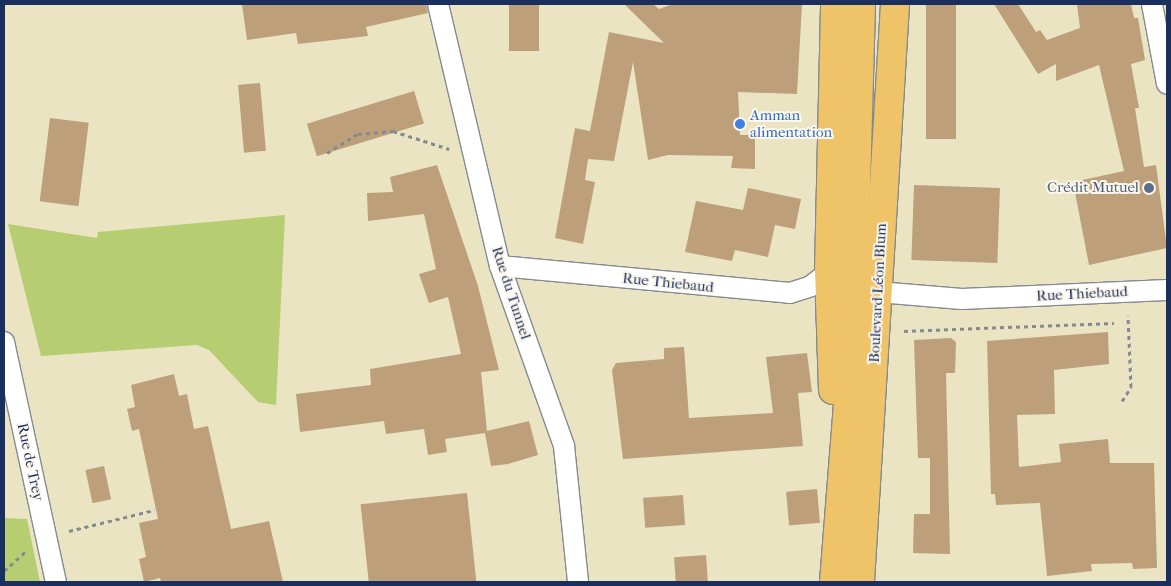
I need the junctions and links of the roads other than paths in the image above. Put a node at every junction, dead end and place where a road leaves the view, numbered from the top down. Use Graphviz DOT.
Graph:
graph roads {
  1 [pos="438,4"];
  2 [pos="835,4"];
  3 [pos="861,4"];
  4 [pos="895,4"];
  5 [pos="1152,4"];
  6 [pos="1167,84"];
  7 [pos="500,266"];
  8 [pos="829,272"];
  9 [pos="1167,290"];
  10 [pos="878,292"];
  11 [pos="4,342"];
  12 [pos="851,522"];
  13 [pos="56,582"];
  14 [pos="578,582"];
  15 [pos="834,582"];
  16 [pos="860,582"];
  1 -- 7 [label="street, Rue du Tunnel"];
  2 -- 8 [label="main road"];
  3 -- 12 [label="main road, Boulevard Léon Blum"];
  4 -- 10 [label="main road, Boulevard Léon Blum"];
  5 -- 6 [label="street"];
  7 -- 8 [label="street, Rue Thiebaud"];
  7 -- 14 [label="street, Rue du Tunnel"];
  8 -- 12 [label="main road"];
  9 -- 10 [label="street, Rue Thiebaud"];
  10 -- 12 [label="main road, Boulevard Léon Blum"];
  11 -- 13 [label="street, Rue de Trey"];
  12 -- 15 [label="main road, Boulevard Léon Blum"];
  12 -- 16 [label="main road, Boulevard Léon Blum"];
}
